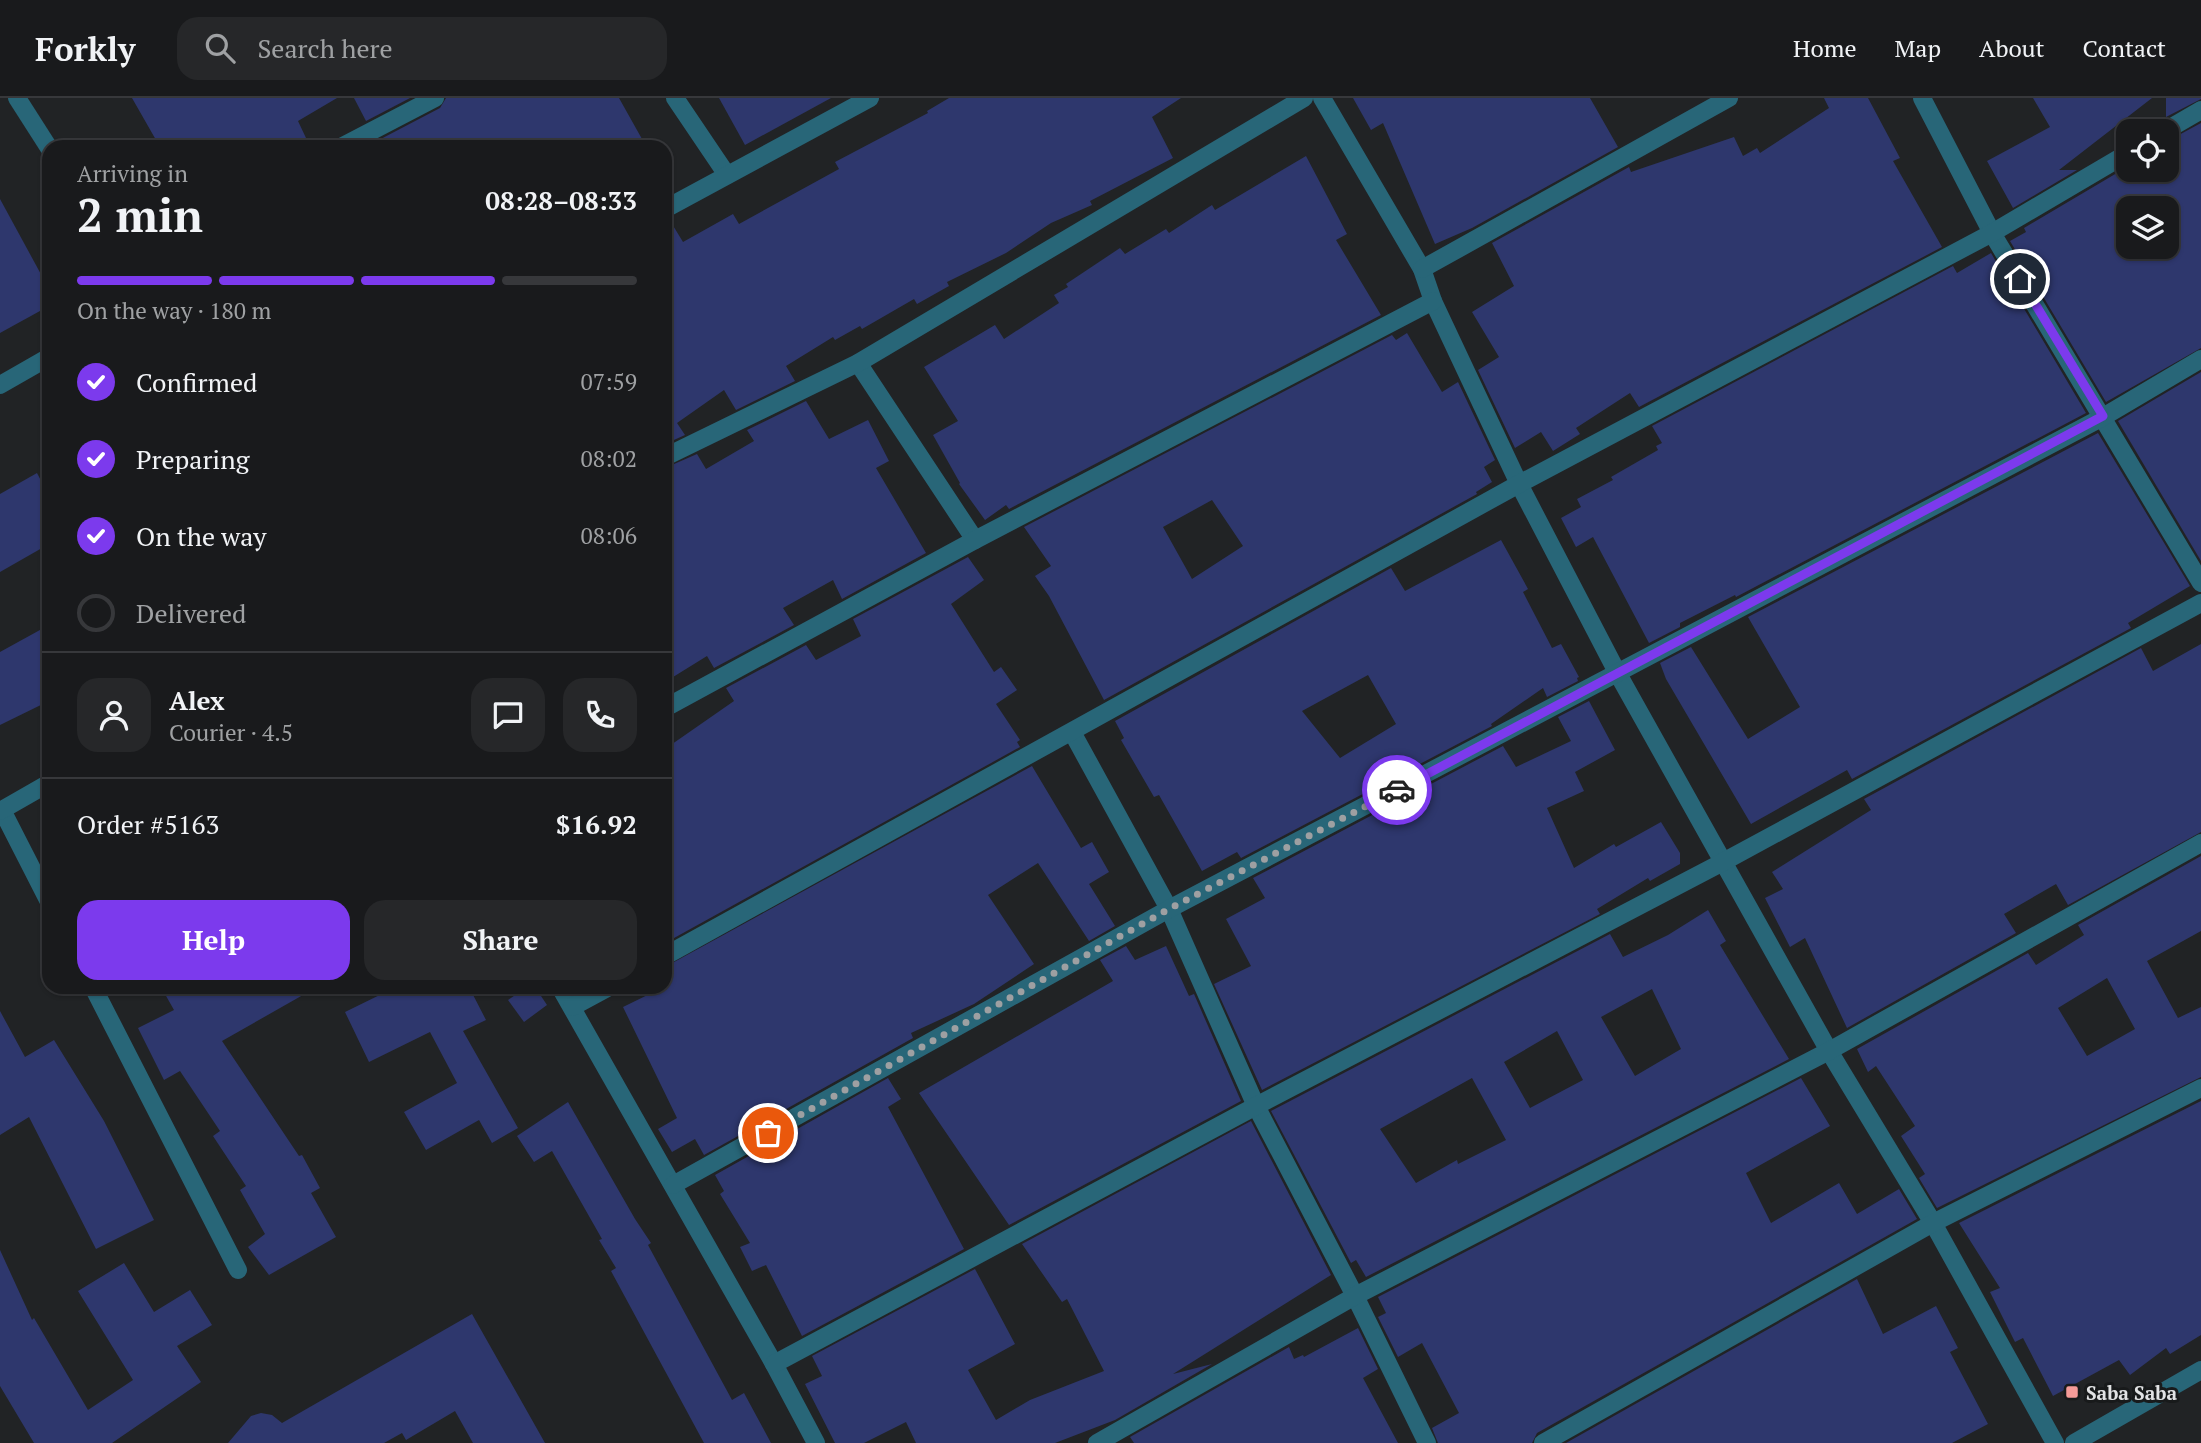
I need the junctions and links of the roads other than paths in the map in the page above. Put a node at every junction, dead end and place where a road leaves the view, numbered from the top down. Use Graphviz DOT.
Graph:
graph roads {
  1 [pos="17,98"];
  2 [pos="435,98"];
  3 [pos="675,98"];
  4 [pos="870,98"];
  5 [pos="1304,98"];
  6 [pos="1322,98"];
  7 [pos="1729,98"];
  8 [pos="1922,98"];
  9 [pos="2201,110"];
  10 [pos="2179,123"];
  11 [pos="44,140"];
  12 [pos="354,140"];
  13 [pos="2116,160"];
  14 [pos="727,175"];
  15 [pos="672,205"];
  16 [pos="1992,233"];
  17 [pos="1422,269"];
  18 [pos="1433,301"];
  19 [pos="2201,359"];
  20 [pos="42,362"];
  21 [pos="858,363"];
  22 [pos="0,384"];
  23 [pos="2103,416"];
  24 [pos="672,454"];
  25 [pos="1520,484"];
  26 [pos="975,540"];
  27 [pos="2201,583"];
  28 [pos="2201,603"];
  29 [pos="1618,674"];
  30 [pos="672,704"];
  31 [pos="1072,732"];
  32 [pos="42,787"];
  33 [pos="1,810"];
  34 [pos="2201,844"];
  35 [pos="1723,862"];
  36 [pos="42,889"];
  37 [pos="1169,909"];
  38 [pos="672,952"];
  39 [pos="97,994"];
  40 [pos="564,994"];
  41 [pos="596,994"];
  42 [pos="572,1007"];
  43 [pos="1829,1051"];
  44 [pos="2201,1088"];
  45 [pos="1256,1106"];
  46 [pos="673,1185"];
  47 [pos="1933,1223"];
  48 [pos="238,1270"];
  49 [pos="1355,1296"];
  50 [pos="774,1364"];
  51 [pos="2201,1370"];
  52 [pos="816,1443"];
  53 [pos="1097,1443"];
  54 [pos="1427,1443"];
  55 [pos="1543,1443"];
  56 [pos="2055,1443"];
  57 [pos="2074,1443"];
  1 -- 11 [label="street"];
  2 -- 12 [label="street"];
  3 -- 14 [label="street"];
  4 -- 14 [label="street"];
  5 -- 21 [label="street"];
  6 -- 17 [label="street"];
  7 -- 17 [label="street"];
  8 -- 16 [label="street"];
  9 -- 10 [label="street"];
  13 -- 16 [label="street"];
  14 -- 15 [label="street"];
  16 -- 23 [label="street"];
  16 -- 25 [label="street"];
  17 -- 18 [label="street"];
  18 -- 25 [label="street"];
  18 -- 26 [label="street"];
  19 -- 23 [label="street"];
  20 -- 22 [label="street"];
  21 -- 24 [label="street"];
  21 -- 26 [label="street"];
  23 -- 27 [label="street"];
  23 -- 29 [label="street"];
  25 -- 29 [label="street"];
  25 -- 31 [label="street"];
  26 -- 30 [label="street"];
  28 -- 35 [label="street"];
  29 -- 35 [label="street"];
  29 -- 37 [label="street"];
  31 -- 37 [label="street"];
  31 -- 38 [label="street"];
  32 -- 33 [label="street"];
  33 -- 36 [label="street"];
  34 -- 43 [label="street"];
  35 -- 43 [label="street"];
  35 -- 45 [label="street"];
  37 -- 45 [label="street"];
  37 -- 46 [label="street"];
  39 -- 48 [label="street"];
  40 -- 42 [label="street"];
  41 -- 42 [label="street"];
  42 -- 46 [label="street"];
  43 -- 47 [label="street"];
  43 -- 49 [label="street"];
  44 -- 47 [label="street"];
  45 -- 49 [label="street"];
  45 -- 50 [label="street"];
  46 -- 50 [label="street"];
  47 -- 55 [label="street"];
  47 -- 56 [label="street"];
  49 -- 53 [label="street"];
  49 -- 54 [label="street"];
  50 -- 52 [label="street"];
  51 -- 57 [label="street"];
}
